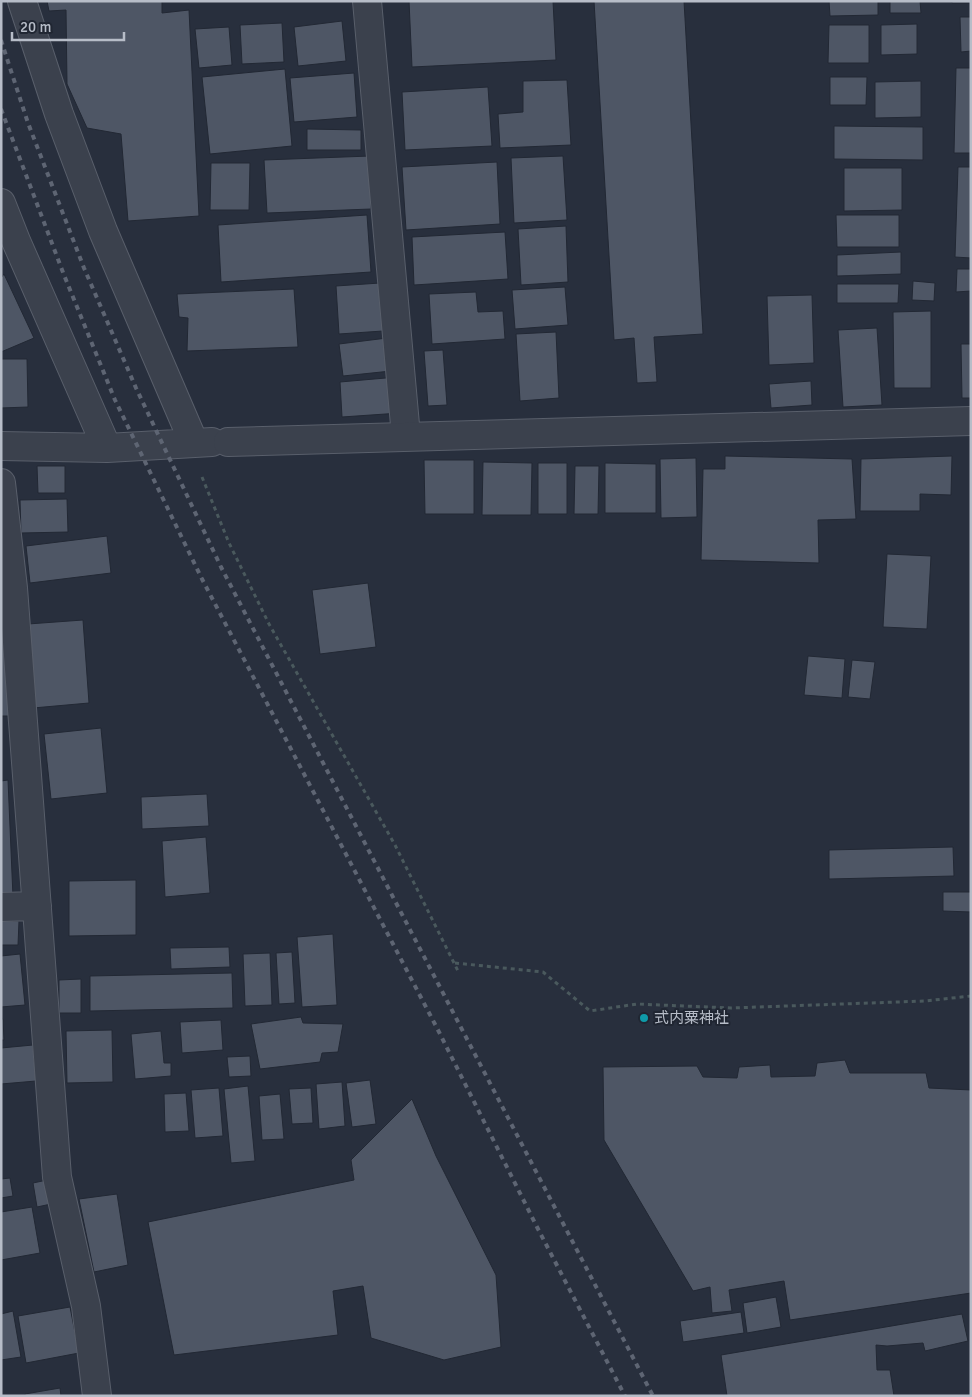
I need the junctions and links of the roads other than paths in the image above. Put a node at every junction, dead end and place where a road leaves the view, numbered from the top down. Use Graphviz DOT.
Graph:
graph roads {
  1 [pos="22,1"];
  2 [pos="367,1"];
  3 [pos="1,203"];
  4 [pos="971,421"];
  5 [pos="406,436"];
  6 [pos="192,443"];
  7 [pos="1,446"];
  8 [pos="107,448"];
  9 [pos="1,484"];
  10 [pos="37,906"];
  11 [pos="1,907"];
  12 [pos="97,1396"];
  1 -- 6 [label="street"];
  2 -- 5 [label="street"];
  3 -- 8 [label="street"];
  4 -- 5 [label="street"];
  5 -- 6 [label="street"];
  6 -- 8 [label="street"];
  7 -- 8 [label="street"];
  9 -- 10 [label="street"];
  10 -- 11 [label="street"];
  10 -- 12 [label="street"];
}
